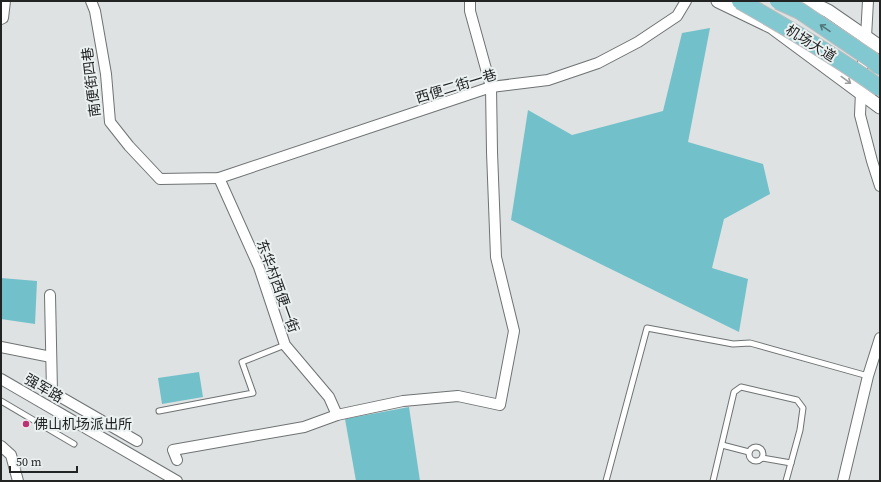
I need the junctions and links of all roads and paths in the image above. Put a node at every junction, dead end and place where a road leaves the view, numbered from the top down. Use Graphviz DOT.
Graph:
graph roads {
  1 [pos="5,1"];
  2 [pos="91,1"];
  3 [pos="470,1"];
  4 [pos="686,1"];
  5 [pos="718,1"];
  6 [pos="740,1"];
  7 [pos="778,1"];
  8 [pos="807,1"];
  9 [pos="868,1"];
  10 [pos="1,19"];
  11 [pos="866,37"];
  12 [pos="880,47"];
  13 [pos="880,67"];
  14 [pos="491,87"];
  15 [pos="880,88"];
  16 [pos="860,91"];
  17 [pos="880,107"];
  18 [pos="219,178"];
  19 [pos="880,186"];
  20 [pos="50,295"];
  21 [pos="880,338"];
  22 [pos="285,345"];
  23 [pos="1,347"];
  24 [pos="51,357"];
  25 [pos="868,376"];
  26 [pos="1,379"];
  27 [pos="1,400"];
  28 [pos="159,411"];
  29 [pos="337,415"];
  30 [pos="137,441"];
  31 [pos="74,444"];
  32 [pos="722,445"];
  33 [pos="1,446"];
  34 [pos="749,452"];
  35 [pos="762,458"];
  36 [pos="177,460"];
  37 [pos="791,463"];
  38 [pos="18,481"];
  39 [pos="177,481"];
  40 [pos="606,481"];
  41 [pos="713,481"];
  42 [pos="786,481"];
  43 [pos="843,481"];
  1 -- 10 [label="street"];
  2 -- 18 [label="street, 南便街四巷"];
  3 -- 14 [label="street"];
  4 -- 14 [label="street, 西便二街一巷"];
  5 -- 16 [label="street, one-way"];
  6 -- 15 [label="main road, 机场大道, bridge"];
  13 -- 7 [label="main road, 机场大道, one-way, bridge"];
  8 -- 11 [label="street"];
  9 -- 11 [label="street"];
  11 -- 12 [label="street"];
  11 -- 16 [label="street"];
  14 -- 18 [label="street, 西便二街一巷"];
  14 -- 29 [label="street"];
  16 -- 17 [label="street"];
  16 -- 19 [label="street"];
  18 -- 22 [label="street, 东华村西便一街"];
  20 -- 24 [label="street"];
  21 -- 25 [label="street"];
  22 -- 28 [label="lane"];
  22 -- 29 [label="street, 东华村西便一街"];
  23 -- 24 [label="street"];
  24 -- 30 [label="street"];
  25 -- 40 [label="lane"];
  25 -- 43 [label="street"];
  26 -- 39 [label="street, 强军路"];
  27 -- 31 [label="lane"];
  29 -- 36 [label="street"];
  32 -- 34 [label="lane"];
  32 -- 37 [label="lane"];
  32 -- 41 [label="lane"];
  33 -- 38 [label="street"];
  34 -- 35 [label="lane"];
  34 -- 35 [label="lane"];
  35 -- 37 [label="lane"];
  37 -- 42 [label="lane"];
}
